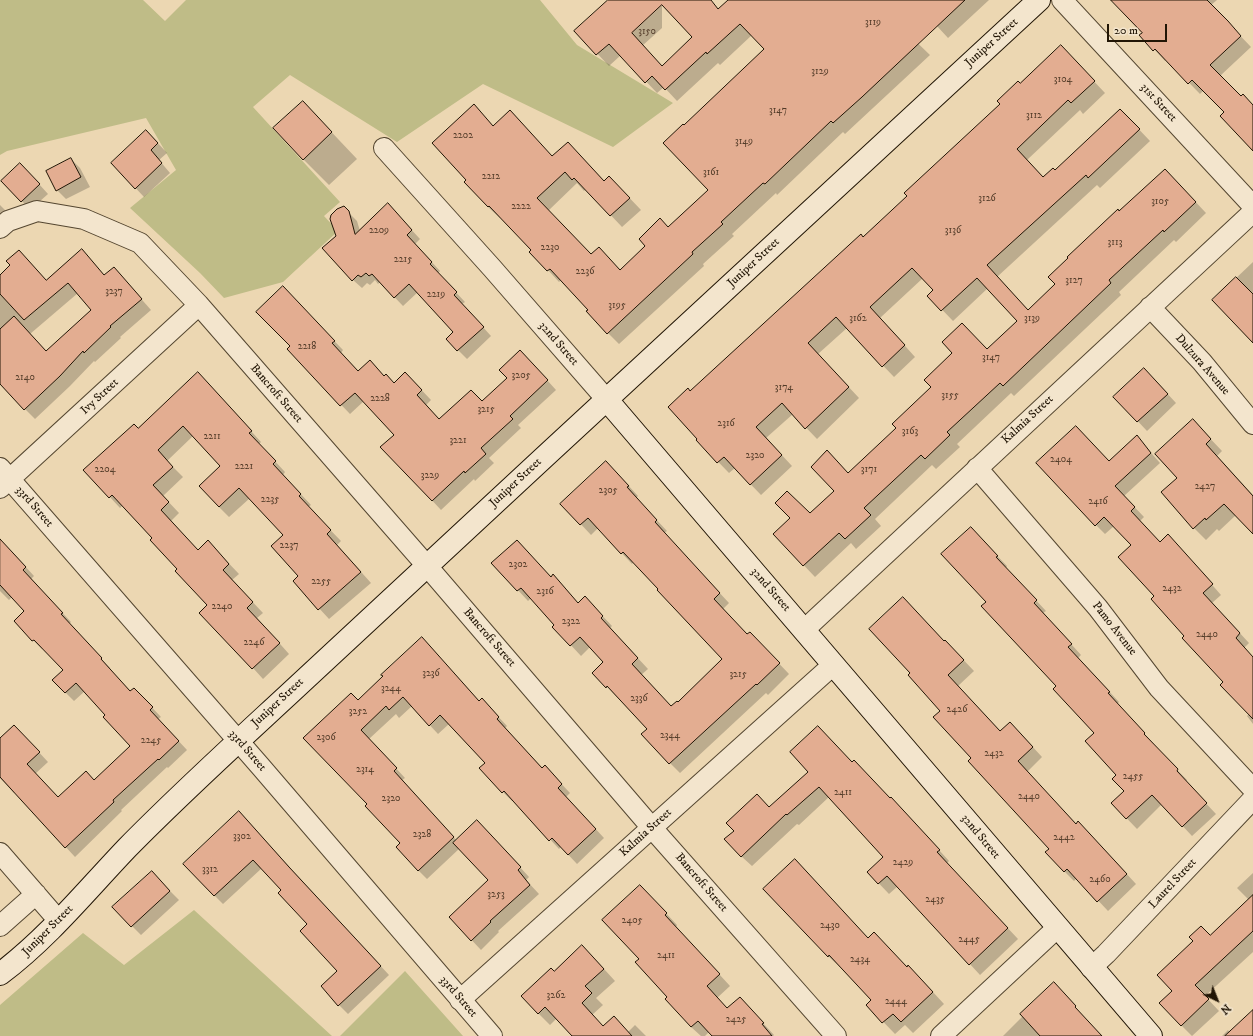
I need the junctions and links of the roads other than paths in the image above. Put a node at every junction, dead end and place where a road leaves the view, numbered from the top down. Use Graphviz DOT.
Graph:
graph roads {
  1 [pos="1039,0"];
  2 [pos="1062,0"];
  3 [pos="384,148"];
  4 [pos="1253,206"];
  5 [pos="1253,212"];
  6 [pos="0,228"];
  7 [pos="199,305"];
  8 [pos="1150,307"];
  9 [pos="607,400"];
  10 [pos="1253,424"];
  11 [pos="977,468"];
  12 [pos="3,478"];
  13 [pos="427,566"];
  14 [pos="804,630"];
  15 [pos="833,665"];
  16 [pos="238,741"];
  17 [pos="1253,789"];
  18 [pos="1253,799"];
  19 [pos="652,828"];
  20 [pos="0,853"];
  21 [pos="36,894"];
  22 [pos="59,921"];
  23 [pos="0,926"];
  24 [pos="1057,928"];
  25 [pos="1091,968"];
  26 [pos="0,974"];
  27 [pos="460,1000"];
  28 [pos="492,1036"];
  29 [pos="836,1036"];
  30 [pos="941,1036"];
  31 [pos="1151,1036"];
  1 -- 9 [label="street, Juniper Street"];
  2 -- 4 [label="street, 31st Street"];
  3 -- 9 [label="street, 32nd Street"];
  5 -- 8 [label="street, Kalmia Street"];
  6 -- 7 [label="street, Bancroft Street"];
  7 -- 12 [label="street, Ivy Street"];
  7 -- 13 [label="street, Bancroft Street"];
  8 -- 10 [label="street, Dulzura Avenue"];
  8 -- 11 [label="street, Kalmia Street"];
  9 -- 13 [label="street, Juniper Street"];
  9 -- 14 [label="street, 32nd Street"];
  11 -- 14 [label="street, Kalmia Street"];
  11 -- 17 [label="street, Pamo Avenue"];
  12 -- 16 [label="street, 33rd Street"];
  13 -- 16 [label="street, Juniper Street"];
  13 -- 19 [label="street, Bancroft Street"];
  14 -- 15 [label="street, 32nd Street"];
  15 -- 19 [label="street, Kalmia Street"];
  15 -- 24 [label="street, 32nd Street"];
  16 -- 22 [label="street, Juniper Street"];
  16 -- 27 [label="street, 33rd Street"];
  18 -- 25 [label="street, Laurel Street"];
  19 -- 27 [label="street, Kalmia Street"];
  19 -- 29 [label="street, Bancroft Street"];
  20 -- 21 [label="street"];
  21 -- 22 [label="street"];
  21 -- 23 [label="street"];
  22 -- 26 [label="street, Juniper Street"];
  24 -- 25 [label="street, 32nd Street"];
  24 -- 30 [label="street"];
  25 -- 31 [label="street, 32nd Street"];
  27 -- 28 [label="street, 33rd Street"];
}
